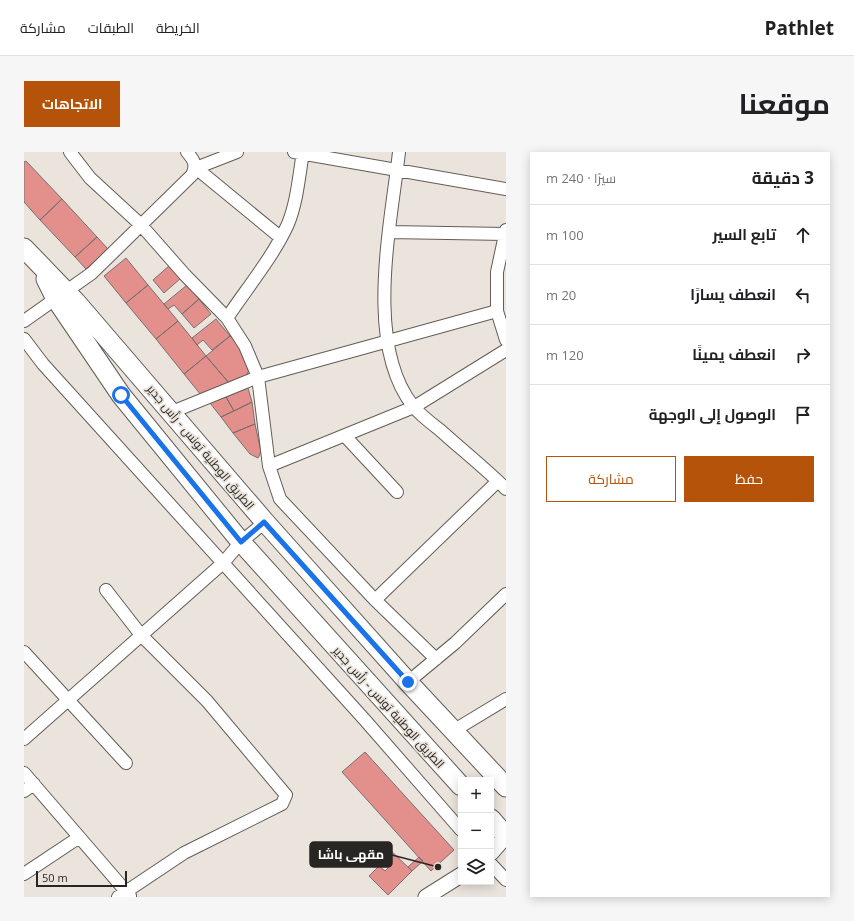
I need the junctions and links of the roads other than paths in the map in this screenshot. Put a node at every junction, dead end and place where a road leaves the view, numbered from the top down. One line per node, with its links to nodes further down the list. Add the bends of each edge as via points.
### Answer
1 (70, 152): 9 (street, via 90,178)
2 (187, 152): 6 (street, via 194,159)
3 (237, 152): 6 (street)
4 (300, 152): 7 (street); 12 (street, via 294,206)
5 (399, 152): 7 (street)
6 (196, 168): 9 (street); 12 (street)
7 (397, 169): 8 (street); 10 (street)
8 (506, 189)
9 (141, 225): 14 (street, via 92,273); 16 (street)
10 (390, 232): 11 (street); 20 (street, via 384,270)
11 (506, 232): 15 (street, via 497,272)
12 (280, 238): 16 (street)
13 (24, 248): 14 (main road, الطريق الوطنية تونس - رأس جدير)
14 (61, 295): 17 (street); 24 (main road, الطريق الوطنية تونس - رأس جدير); 30 (main road, الطريق الوطنية تونس - رأس جدير, via 121,395)
15 (497, 311): 19 (street); 20 (street)
16 (227, 318): 22 (street, via 245,346)
17 (24, 321)
18 (24, 339): 31 (street, via 43,364)
19 (506, 340)
20 (387, 342): 22 (street); 23 (street, via 401,388)
21 (506, 350): 23 (street)
22 (258, 377): 24 (street); 26 (street)
23 (414, 407): 25 (street); 27 (street)
24 (172, 412): 29 (main road, الطريق الوطنية تونس - رأس جدير)
25 (345, 436): 26 (street); 28 (street)
26 (269, 466): 34 (street, via 280,499)
27 (502, 485): 34 (street)
28 (397, 492)
29 (264, 522): 30 (street); 38 (main road, الطريق الوطنية تونس - رأس جدير)
30 (241, 542): 31 (street); 45 (main road, الطريق الوطنية تونس - رأس جدير)
31 (223, 563): 35 (street); 49 (street)
32 (106, 590): 35 (street)
33 (506, 594): 37 (street)
34 (375, 600): 37 (street)
35 (141, 634): 40 (street); 57 (street, via 207,701 286,795 282,804 184,853)
36 (24, 652): 40 (street)
37 (436, 659): 38 (street)
38 (408, 682): 41 (main road, الطريق الوطنية تونس - رأس جدير)
39 (506, 699): 41 (street)
40 (68, 701): 42 (street); 43 (street)
41 (453, 731): 47 (main road, الطريق الوطنية تونس - رأس جدير)
42 (24, 739)
43 (126, 762)
44 (24, 773): 46 (street)
45 (458, 783)
46 (29, 788): 51 (street)
47 (506, 788)
48 (494, 822): 50 (main road)
49 (458, 827)
50 (506, 836): 52 (street)
51 (78, 838): 54 (street); 57 (street)
52 (494, 850)
53 (494, 867): 56 (street)
54 (24, 874)
55 (458, 877): 58 (street)
56 (506, 880)
57 (125, 895)
58 (426, 897)

